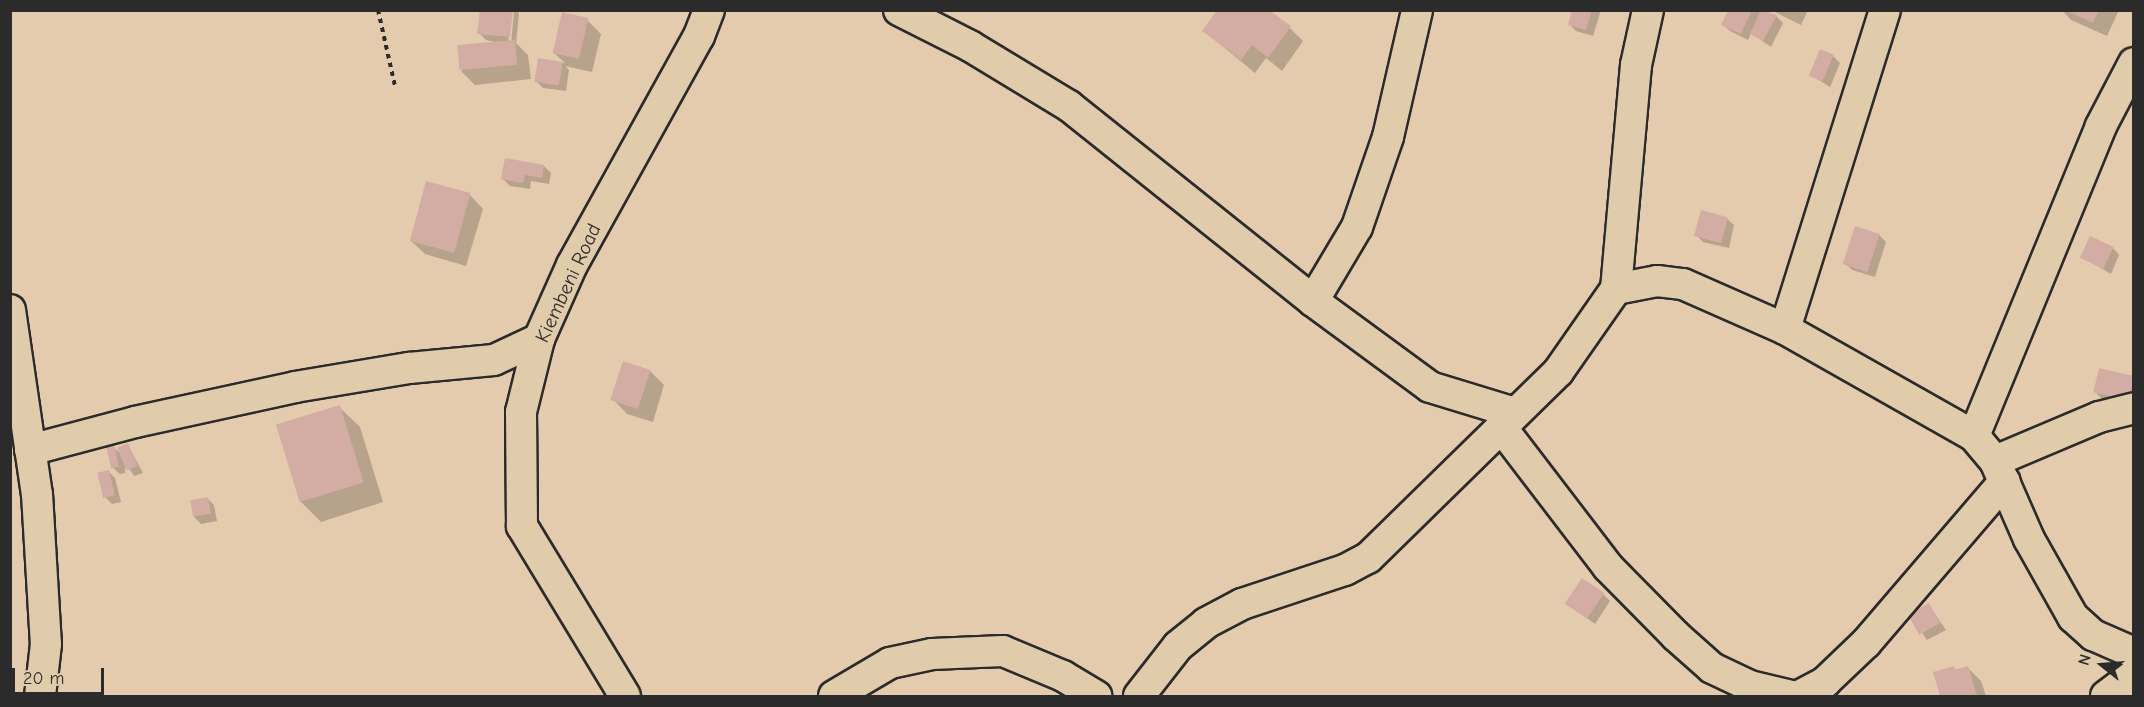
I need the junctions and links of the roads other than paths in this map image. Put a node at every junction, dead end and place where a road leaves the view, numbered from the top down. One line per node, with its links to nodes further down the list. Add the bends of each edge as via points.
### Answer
1 (709, 10): 11 (street, Kiembeni Road, via 699,36 572,265)
2 (899, 10): 8 (street, via 970,46 1069,106)
3 (1417, 10): 8 (street, via 1388,137 1364,208 1343,256)
4 (1648, 10): 7 (street, via 1636,65)
5 (1885, 10): 10 (street)
6 (2133, 63): 14 (street, via 2102,126)
7 (1616, 289): 10 (street, via 1657,280 1683,284); 13 (street, via 1558,372)
8 (1313, 301): 13 (street, via 1430,387)
9 (10, 310): 15 (street)
10 (1785, 329): 14 (street)
11 (539, 339): 15 (street, via 494,360 409,368 295,387); 20 (street, Kiembeni Road, via 520,412 522,526)
12 (2133, 408): 16 (street, via 2099,417)
13 (1508, 420): 23 (street, via 1368,558 1345,570 1242,604 1206,623 1178,646); 24 (street, via 1608,567 1676,636 1712,668 1750,686)
14 (1974, 436): 16 (street)
15 (30, 450): 19 (street, via 37,494 46,644)
16 (2000, 471): 17 (street, via 2029,539 2073,617 2093,635); 24 (street, via 1866,644 1825,682)
17 (2133, 653)
18 (2133, 675): 25 (street)
19 (40, 696)
20 (625, 696)
21 (834, 696): 22 (street, via 890,663 932,654 1003,651 1063,676)
22 (1096, 696)
23 (1139, 696)
24 (1799, 696)
25 (2106, 696)

